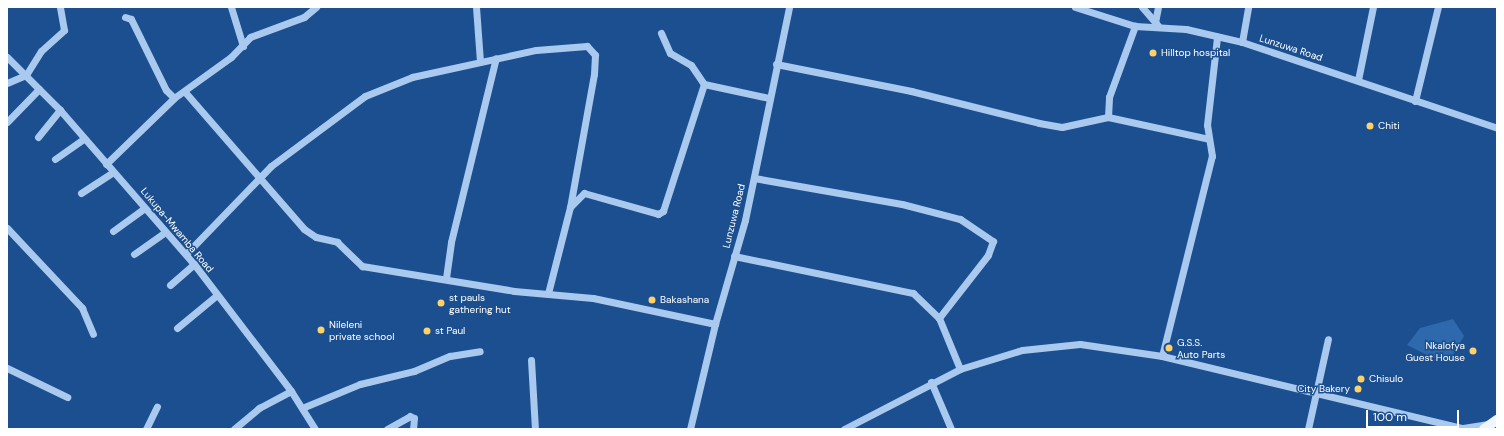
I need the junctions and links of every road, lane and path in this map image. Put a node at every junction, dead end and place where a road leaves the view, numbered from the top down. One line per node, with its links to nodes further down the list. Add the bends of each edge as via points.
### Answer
1 (60, 7): 23 (street, via 64,30 41,51)
2 (231, 7): 18 (street)
3 (316, 7): 18 (street, via 304,17 250,37)
4 (476, 7): 21 (street)
5 (789, 7): 22 (street, Lunzuwa Road)
6 (1075, 7): 14 (street, Lunzuwa Road)
7 (1142, 7): 13 (street)
8 (1158, 7): 13 (street)
9 (1248, 7): 17 (street)
10 (1373, 7): 24 (street)
11 (1438, 7): 31 (street)
12 (125, 17): 29 (street, via 131,19 166,90)
13 (1157, 25): 14 (street, Lunzuwa Road); 16 (street, Lunzuwa Road)
14 (1135, 26): 33 (street, via 1109,97)
15 (661, 33): 26 (street, via 670,53 691,65)
16 (1217, 37): 17 (street, Lunzuwa Road); 38 (street, via 1207,115)
17 (1242, 42): 24 (street, Lunzuwa Road)
18 (243, 46): 28 (street)
19 (7, 57): 23 (street, Lukupa-Mwamba Road)
20 (496, 58): 21 (street); 45 (street, via 576,44 586,46 595,55); 54 (street, via 451,242)
21 (480, 62): 43 (street, via 397,81 365,96 297,143)
22 (776, 64): 30 (street, Lunzuwa Road); 33 (street, via 1062,127)
23 (26, 75): 25 (street); 27 (street, Lukupa-Mwamba Road)
24 (1358, 80): 31 (street, Lunzuwa Road)
25 (7, 83)
26 (704, 84): 30 (street); 45 (street, via 663,211 658,214 584,193)
27 (39, 89): 32 (street, Lukupa-Mwamba Road); 34 (street)
28 (185, 92): 29 (street); 43 (street)
29 (174, 98): 40 (street)
30 (769, 98): 42 (street, Lunzuwa Road)
31 (1414, 101): 35 (street, Lunzuwa Road)
32 (60, 110): 36 (street); 37 (street, Lukupa-Mwamba Road)
33 (1108, 117): 38 (street)
34 (7, 122)
35 (1497, 128)
36 (38, 137)
37 (84, 138): 39 (street); 40 (street, Lukupa-Mwamba Road)
38 (1209, 139): 64 (street, via 1211,163)
39 (55, 159)
40 (106, 164): 41 (street, Lukupa-Mwamba Road)
41 (113, 172): 44 (street); 46 (street, Lukupa-Mwamba Road)
42 (754, 178): 52 (street, Lunzuwa Road); 58 (street, via 902,204 960,219 993,241 988,255)
43 (260, 180): 51 (street); 54 (street, via 309,233 337,242 362,266)
44 (81, 193)
45 (570, 207): 56 (street)
46 (145, 208): 48 (street); 49 (street, Lukupa-Mwamba Road)
47 (8, 231): 61 (street, via 82,308)
48 (113, 231)
49 (165, 232): 50 (street); 51 (street, Lukupa-Mwamba Road)
50 (134, 254)
51 (186, 254): 53 (street, Lukupa-Mwamba Road)
52 (734, 256): 58 (street, via 902,289 921,299); 59 (street, Lunzuwa Road)
53 (194, 264): 55 (street); 57 (street, Lukupa-Mwamba Road)
54 (446, 278): 56 (street)
55 (170, 285)
56 (548, 293): 59 (street, via 593,298)
57 (217, 295): 60 (street); 69 (street, Lukupa-Mwamba Road)
58 (938, 318): 67 (street)
59 (715, 324): 83 (street, Lunzuwa Road)
60 (177, 328)
61 (93, 334)
62 (1328, 339): 70 (street, via 1318,374)
63 (480, 351): 73 (street, via 450,356 414,371 360,384)
64 (1162, 356): 67 (street, via 1113,347 1047,345); 70 (street)
65 (531, 360): 82 (street)
66 (7, 368): 71 (street)
67 (960, 369): 68 (street)
68 (931, 382): 75 (street); 84 (street)
69 (291, 391): 73 (street, Lukupa-Mwamba Road); 78 (street, via 259,408)
70 (1318, 393): 76 (street); 85 (street)
71 (68, 397)
72 (157, 406): 77 (street)
73 (302, 408): 79 (street, Lukupa-Mwamba Road)
74 (1492, 422): 76 (street)
75 (846, 428)
76 (1464, 428)
77 (146, 429)
78 (234, 429)
79 (315, 429)
80 (386, 429): 81 (street, via 411,416 414,418)
81 (413, 429)
82 (535, 429)
83 (690, 429)
84 (951, 429)
85 (1308, 429)

